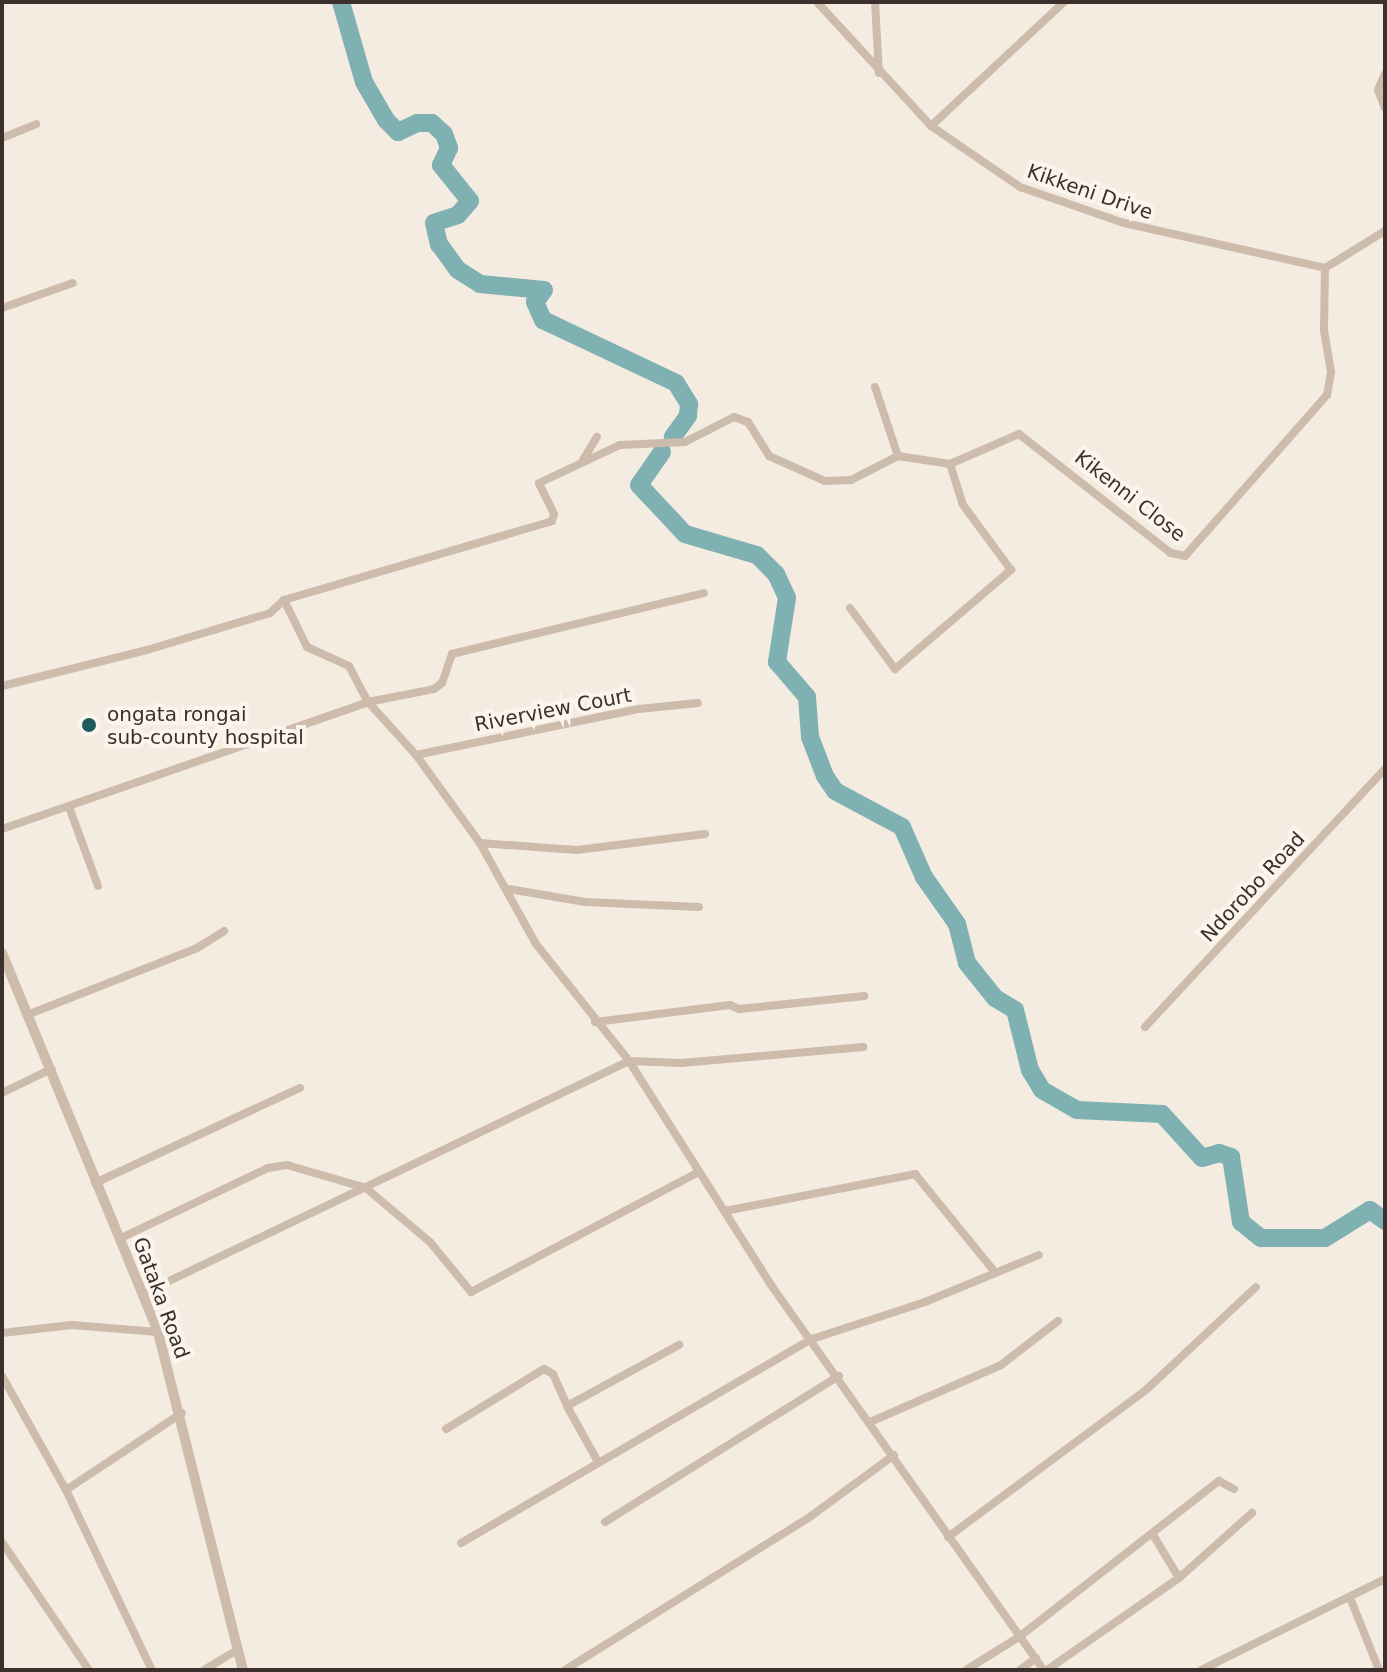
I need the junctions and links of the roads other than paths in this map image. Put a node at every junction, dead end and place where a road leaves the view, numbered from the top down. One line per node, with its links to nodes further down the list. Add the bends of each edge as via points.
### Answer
1 (817, 2): 4 (street, Kikkeni Drive)
2 (875, 2): 4 (street)
3 (1064, 2): 8 (street)
4 (879, 73): 8 (street, Kikkeni Drive)
5 (1385, 74): 6 (street, via 1378,90)
6 (1385, 108)
7 (36, 124): 9 (street)
8 (931, 126): 11 (street, Kikkeni Drive, via 1020,187 1124,223)
9 (2, 138)
10 (1385, 231): 11 (street)
11 (1325, 268): 18 (street, Kikenni Close, via 1324,330 1331,372 1327,395 1185,556 1171,553 1019,434)
12 (73, 283): 13 (street)
13 (2, 308)
14 (875, 387): 16 (street)
15 (597, 437): 17 (street)
16 (898, 456): 17 (street, via 851,480 825,481 769,456 748,422 734,417 685,442 620,445); 18 (street)
17 (583, 460): 20 (street, via 537,486 554,514 552,521)
18 (950, 464): 21 (street, via 963,505 1011,570 895,669)
19 (704, 593): 23 (street, via 452,654 442,683 434,689)
20 (284, 600): 22 (street, via 270,613); 23 (street, via 307,647 349,666)
21 (850, 608)
22 (2, 686)
23 (368, 702): 25 (street); 27 (street)
24 (698, 703): 25 (street, Riverview Court, via 623,712)
25 (416, 755): 30 (street)
26 (1385, 769): 39 (street, Ndorobo Road)
27 (69, 807): 28 (street); 31 (street)
28 (2, 829)
29 (705, 834): 30 (street, via 577,850)
30 (480, 843): 32 (street)
31 (98, 886)
32 (509, 889): 33 (street, via 585,902); 38 (street, via 536,944)
33 (699, 907)
34 (224, 931): 37 (street, via 197,948)
35 (3, 956): 37 (street, Gataka Road)
36 (864, 996): 38 (street)
37 (27, 1015): 42 (street, Gataka Road)
38 (595, 1022): 41 (street)
39 (1145, 1027)
40 (863, 1047): 41 (street, via 681,1063)
41 (629, 1061): 45 (street); 47 (street)
42 (51, 1069): 44 (street); 46 (street, Gataka Road)
43 (300, 1088): 46 (street)
44 (2, 1093)
45 (699, 1172): 47 (street, via 471,1292 417,1229); 48 (street)
46 (95, 1183): 49 (street, Gataka Road)
47 (366, 1188): 49 (street, via 315,1171 268,1168); 53 (street)
48 (725, 1211): 51 (street, via 915,1174); 57 (street)
49 (121, 1238): 53 (street, Gataka Road)
50 (1039, 1255): 51 (street)
51 (995, 1272): 57 (street)
52 (1256, 1287): 72 (street, via 1147,1389)
53 (144, 1293): 55 (street, Gataka Road)
54 (1058, 1321): 63 (street, via 1001,1365)
55 (158, 1332): 56 (street, via 72,1325); 62 (street, Gataka Road)
56 (2, 1333)
57 (812, 1339): 60 (street); 66 (street)
58 (679, 1345): 61 (street)
59 (2, 1376): 68 (street)
60 (839, 1376): 63 (street); 70 (street)
61 (567, 1406): 64 (street, via 553,1374 544,1369); 66 (street)
62 (182, 1413): 68 (street); 79 (street, Gataka Road)
63 (870, 1422): 65 (street)
64 (446, 1429)
65 (894, 1455): 72 (street); 85 (street, via 794,1528)
66 (597, 1460): 74 (street)
67 (1234, 1489): 71 (street, via 1219,1481)
68 (66, 1490): 82 (street)
69 (1252, 1513): 75 (street)
70 (605, 1522)
71 (1152, 1533): 75 (street); 78 (street)
72 (948, 1537): 78 (street)
73 (2, 1542): 81 (street)
74 (461, 1543)
75 (1179, 1578): 88 (street)
76 (1385, 1579): 77 (street)
77 (1351, 1600): 89 (street); 90 (street)
78 (1019, 1637): 80 (street); 86 (street)
79 (237, 1650): 83 (street); 84 (street, Gataka Road)
80 (1036, 1658): 87 (street); 88 (street)
81 (89, 1670)
82 (152, 1670)
83 (204, 1670)
84 (243, 1670)
85 (565, 1670)
86 (966, 1670)
87 (1020, 1670)
88 (1046, 1670)
89 (1201, 1670)
90 (1379, 1670)

